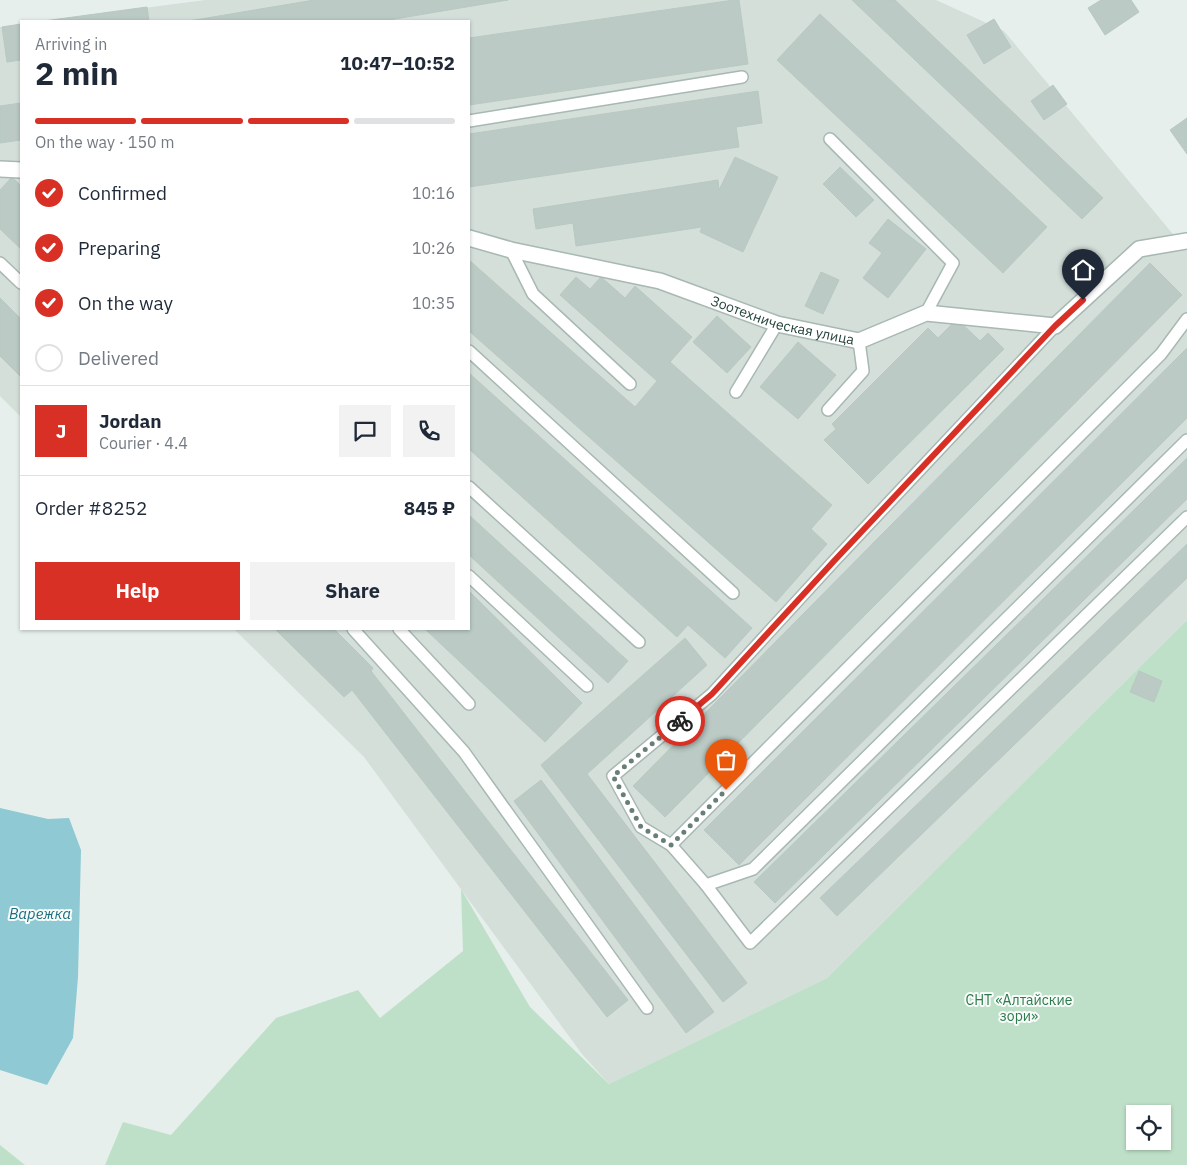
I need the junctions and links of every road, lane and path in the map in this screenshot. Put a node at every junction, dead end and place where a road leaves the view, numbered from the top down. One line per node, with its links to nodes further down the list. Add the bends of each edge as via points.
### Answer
1 (742, 77): 2 (lane)
2 (470, 121)
3 (830, 139): 11 (lane, via 953,264)
4 (0, 169): 5 (street)
5 (20, 170)
6 (470, 238): 8 (street, Зоотехническая улица)
7 (1187, 241): 14 (street, via 1139,249)
8 (512, 250): 13 (street, Зоотехническая улица, via 660,281); 17 (lane, via 533,294)
9 (0, 263): 10 (lane)
10 (20, 283)
11 (926, 313): 14 (street, Зоотехническая улица); 15 (street, Зоотехническая улица)
12 (1187, 319): 30 (lane, via 1161,354)
13 (777, 324): 15 (street, Зоотехническая улица); 18 (lane)
14 (1055, 326): 30 (lane, via 712,694 613,776 641,827)
15 (858, 341): 19 (lane, via 862,371)
16 (470, 353): 24 (lane)
17 (630, 384)
18 (736, 392)
19 (828, 410)
20 (1187, 440): 31 (lane, via 753,869)
21 (470, 488): 27 (lane)
22 (1187, 518): 31 (lane, via 750,943)
23 (470, 577): 28 (lane)
24 (733, 593)
25 (354, 630): 32 (lane, via 464,752)
26 (400, 630): 29 (lane)
27 (639, 642)
28 (586, 686)
29 (469, 704)
30 (671, 845): 31 (lane)
31 (706, 885)
32 (647, 1008)

